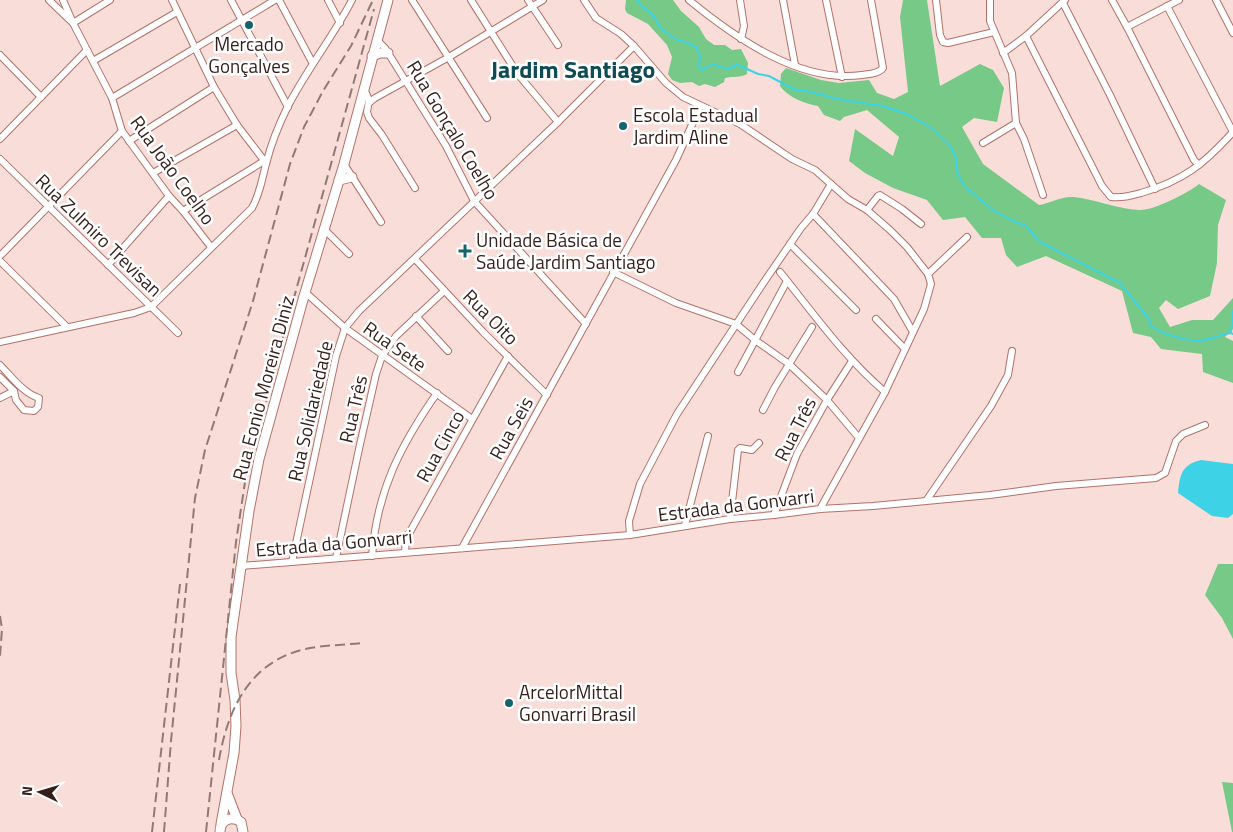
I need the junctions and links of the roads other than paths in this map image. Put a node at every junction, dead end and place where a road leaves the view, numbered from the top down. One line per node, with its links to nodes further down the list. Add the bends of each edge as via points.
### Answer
1 (49, 0): 31 (street)
2 (63, 0): 31 (street, Rua João Coelho)
3 (110, 0): 31 (street)
4 (172, 0): 29 (street)
5 (231, 0): 30 (street)
6 (275, 0): 30 (street)
7 (279, 0): 50 (street)
8 (328, 0): 32 (street)
9 (352, 0): 32 (street)
10 (388, 0): 39 (main road, Rua Eonio Moreira Diniz)
11 (412, 0): 48 (street)
12 (470, 0): 34 (street)
13 (528, 0): 28 (street)
14 (543, 0): 28 (street)
15 (584, 0): 41 (street, via 596,18)
16 (740, 0): 38 (street, via 744,26)
17 (783, 0): 51 (street)
18 (826, 0): 52 (street)
19 (871, 0): 52 (street, via 884,66 875,73)
20 (936, 0): 35 (street, via 943,42)
21 (990, 0): 35 (street, via 990,21)
22 (1112, 0): 33 (street)
23 (1179, 0): 27 (street)
24 (1216, 0): 36 (street)
25 (693, 1): 38 (street)
26 (1064, 1): 37 (street); 80 (street)
27 (1168, 6): 33 (street); 67 (street)
28 (532, 7): 34 (street); 40 (street)
29 (177, 12): 42 (street); 49 (street)
30 (241, 20): 42 (street); 59 (street)
31 (73, 23): 43 (street, Rua João Coelho)
32 (340, 23): 50 (street)
33 (1127, 27): 74 (street)
34 (490, 31): 48 (street); 63 (street, via 517,73)
35 (994, 32): 45 (street)
36 (1233, 33)
37 (1026, 36): 45 (street); 80 (street, via 1106,192 1126,198)
38 (741, 39): 51 (street)
39 (376, 40): 44 (street, Rua Gonçalo Coelho); 47 (main road, Rua Eonio Moreira Diniz)
40 (558, 45)
41 (634, 46): 60 (street, via 666,83); 63 (street, Rua Solidariedade)
42 (195, 49): 54 (street); 57 (street)
43 (87, 50): 49 (street, Rua João Coelho); 56 (street)
44 (388, 52): 47 (main road); 53 (street, Rua Gonçalo Coelho)
45 (1003, 53): 64 (street, via 1012,73)
46 (0, 55): 56 (street)
47 (372, 56): 55 (main road, Rua Eonio Moreira Diniz)
48 (449, 57): 53 (street); 62 (street)
49 (93, 61): 57 (street, Rua João Coelho)
50 (312, 62): 59 (street)
51 (796, 65): 52 (street)
52 (842, 76)
53 (407, 81): 58 (street); 83 (street, Rua Gonçalo Coelho, via 453,158)
54 (214, 87): 65 (street); 69 (street)
55 (364, 89): 58 (street); 61 (main road, Rua Eonio Moreira Diniz)
56 (42, 97): 68 (street)
57 (112, 98): 66 (street, Rua João Coelho)
58 (371, 100): 61 (street)
59 (288, 107): 72 (street)
60 (700, 107): 78 (street, via 740,124 792,159 816,170); 99 (street, Rua Seis, via 676,160)
61 (364, 116): 73 (main road, Rua Eonio Moreira Diniz); 79 (street, via 382,136)
62 (487, 118)
63 (558, 122): 83 (street, Rua Solidariedade)
64 (1016, 123): 70 (street); 81 (street)
65 (236, 125): 72 (street); 75 (street)
66 (122, 131): 69 (street, Rua João Coelho); 84 (street)
67 (1233, 132): 74 (street)
68 (0, 139)
69 (129, 141): 75 (street, Rua João Coelho)
70 (983, 143)
71 (0, 159): 84 (street, Rua Zulmiro Trevisan)
72 (265, 162): 86 (street); 93 (street, via 252,208)
73 (344, 164): 76 (street); 77 (main road, Rua Eonio Moreira Diniz)
74 (1199, 165): 80 (street)
75 (153, 174): 82 (street, Rua João Coelho)
76 (352, 177): 77 (main road); 88 (street)
77 (339, 180): 90 (main road, Rua Eonio Moreira Diniz)
78 (831, 184): 85 (street); 87 (street)
79 (416, 188)
80 (1155, 189)
81 (1043, 195)
82 (169, 196): 86 (street, Rua João Coelho); 98 (street)
83 (474, 201): 96 (street, Rua Solidariedade); 109 (street, Rua Gonçalo Coelho)
84 (48, 206): 95 (street); 98 (street, Rua Zulmiro Trevisan)
85 (867, 210): 89 (street, via 880,195); 101 (street, via 906,247)
86 (183, 211): 93 (street, Rua João Coelho)
87 (813, 214): 92 (street); 114 (street, via 894,298)
88 (381, 222)
89 (921, 224)
90 (324, 229): 94 (street); 104 (main road, Rua Eonio Moreira Diniz)
91 (967, 237): 101 (street)
92 (790, 244): 106 (street); 110 (street)
93 (211, 247): 105 (street)
94 (349, 254)
95 (0, 256)
96 (415, 259): 103 (street, Rua Oito); 113 (street, Rua Solidariedade)
97 (0, 261): 111 (street)
98 (108, 265): 105 (street, Rua Zulmiro Trevisan)
99 (613, 272): 109 (street, Rua Seis); 110 (street, via 676,303)
100 (780, 272): 102 (street)
101 (928, 274): 114 (street, via 930,290)
102 (787, 281): 116 (street); 123 (street)
103 (444, 291): 107 (street, Rua Três); 122 (street, Rua Oito)
104 (305, 292): 113 (street, Rua Sete); 151 (main road, Rua Eonio Moreira Diniz, via 259,459)
105 (151, 306): 111 (street, via 134,313); 115 (street, Rua Zulmiro Trevisan)
106 (856, 310)
107 (416, 316): 119 (street); 121 (street, Rua Três)
108 (876, 319): 118 (street)
109 (586, 324): 131 (street, Rua Seis)
110 (736, 324): 116 (street); 145 (street, via 677,414 644,476 629,521)
111 (68, 327): 117 (street)
112 (812, 327): 124 (street)
113 (345, 328): 121 (street, Rua Sete); 150 (street, Rua Solidariedade, via 336,356)
114 (913, 332): 118 (street)
115 (178, 333)
116 (755, 340): 124 (street); 126 (street)
117 (0, 342)
118 (905, 349): 129 (street)
119 (448, 351)
120 (1012, 351): 140 (street, via 1008,375 991,406)
121 (382, 356): 130 (street, Rua Sete); 149 (street, Rua Três)
122 (508, 356): 131 (street, Rua Oito); 135 (street, Rua Cinco)
123 (852, 361): 129 (street); 133 (street, Rua Três)
124 (789, 364): 133 (street); 134 (street)
125 (0, 365): 128 (street, via 27,392 39,398 38,407 34,411 24,410)
126 (738, 372)
127 (0, 377): 128 (street)
128 (14, 391): 132 (street)
129 (886, 392): 138 (street)
130 (437, 393): 135 (street, Rua Sete); 148 (street, via 397,458 384,490 374,527)
131 (547, 394): 146 (street, Rua Seis)
132 (0, 398)
133 (827, 400): 138 (street); 142 (street, Rua Três, via 797,454)
134 (763, 410)
135 (472, 419): 147 (street, Rua Cinco, via 406,539)
136 (1206, 425): 140 (street, Estrada da Gonvarri, via 1183,434 1176,441 1165,473 1156,478)
137 (708, 436): 144 (street)
138 (859, 438): 141 (street)
139 (759, 443): 143 (street, via 752,450 738,450)
140 (926, 501): 141 (street, Estrada da Gonvarri)
141 (820, 509): 142 (street, Estrada da Gonvarri)
142 (774, 516): 143 (street, Estrada da Gonvarri)
143 (730, 519): 144 (street, Estrada da Gonvarri)
144 (685, 525): 145 (street, Estrada da Gonvarri)
145 (630, 535): 146 (street, Estrada da Gonvarri)
146 (462, 548): 147 (street, Estrada da Gonvarri)
147 (405, 552): 148 (street, Estrada da Gonvarri)
148 (372, 556): 149 (street, Estrada da Gonvarri)
149 (336, 558): 150 (street, Estrada da Gonvarri)
150 (292, 562): 151 (street, Estrada da Gonvarri)
151 (242, 566): 152 (main road, Rua Eonio Moreira Diniz, via 230,657 236,726)
152 (227, 792): 153 (main road, Rua Eonio Moreira Diniz); 154 (main road, Rua Eonio Moreira Diniz)
153 (237, 820): 154 (main road, via 226,820); 155 (main road, Rua Eonio Moreira Diniz)
154 (220, 828)
155 (243, 832)

